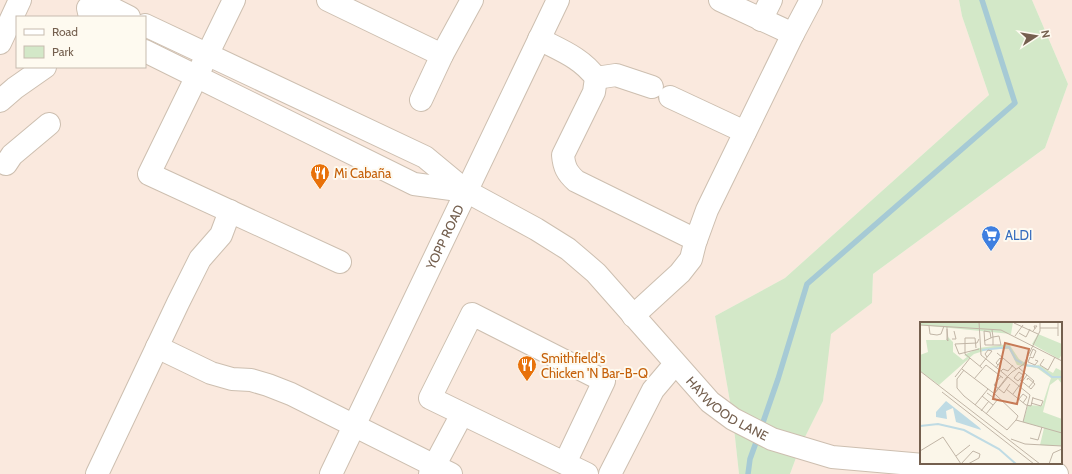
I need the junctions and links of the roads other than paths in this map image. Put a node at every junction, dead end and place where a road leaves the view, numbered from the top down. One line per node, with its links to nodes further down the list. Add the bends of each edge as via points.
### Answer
1 (20, 0): 15 (street)
2 (234, 0): 17 (street)
3 (328, 0): 18 (street)
4 (472, 0): 18 (street)
5 (558, 0): 14 (street, YOPP ROAD)
6 (720, 0): 11 (street)
7 (771, 0): 11 (street)
8 (811, 0): 13 (street)
9 (89, 10): 10 (street, via 107,6)
10 (127, 16)
11 (761, 20): 13 (street)
12 (146, 25): 17 (street)
13 (793, 34): 25 (street)
14 (539, 40): 21 (street, via 582,61); 27 (street, YOPP ROAD)
15 (0, 43)
16 (146, 51): 20 (street)
17 (208, 55): 20 (street); 27 (street, via 425,157)
18 (442, 55): 23 (street)
19 (43, 68): 22 (street)
20 (197, 76): 27 (street, via 414,184); 28 (street, via 149,174)
21 (596, 78): 25 (street, via 616,75 661,92); 29 (street, via 594,92 563,155 567,173 576,181)
22 (3, 93)
23 (421, 100)
24 (49, 124): 26 (street, via 12,155)
25 (745, 132): 29 (street, via 707,210)
26 (6, 164)
27 (466, 191): 31 (street, HAYWOOD LANE, via 568,249 596,274); 35 (street, YOPP ROAD)
28 (230, 211): 30 (street); 32 (street, via 221,235 200,259)
29 (696, 240): 31 (street, via 691,259 680,274)
30 (340, 262)
31 (633, 316): 33 (street, HAYWOOD LANE)
32 (157, 347): 35 (street, via 211,373 232,379 251,380 291,394); 39 (street)
33 (675, 364): 37 (street, HAYWOOD LANE, via 710,402 733,419 772,439 832,457); 42 (street, via 653,390)
34 (462, 414): 36 (street); 36 (street, via 430,398 472,314 604,381); 38 (street)
35 (354, 426): 38 (street); 40 (street, YOPP ROAD)
36 (565, 463): 41 (street)
37 (935, 470): 43 (street, HAYWOOD LANE, via 1044,471)
38 (438, 471)
39 (97, 474)
40 (331, 474)
41 (587, 474)
42 (610, 474)
43 (1057, 474)

